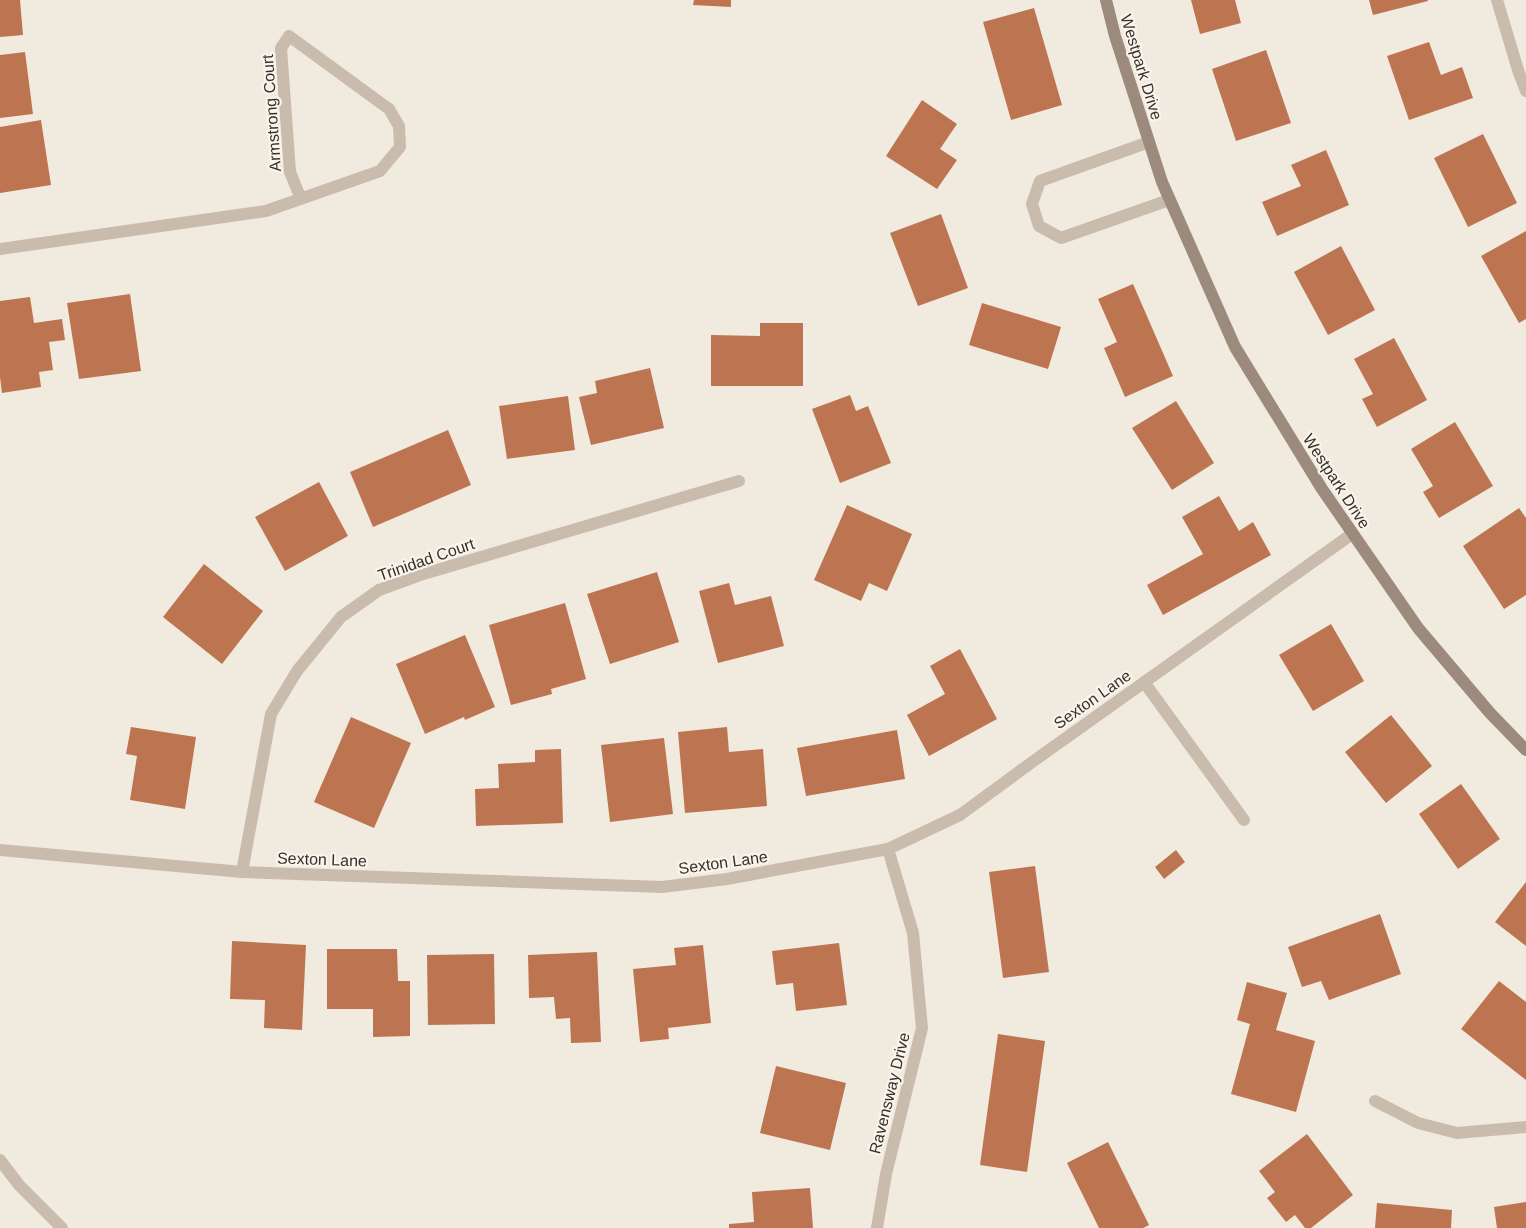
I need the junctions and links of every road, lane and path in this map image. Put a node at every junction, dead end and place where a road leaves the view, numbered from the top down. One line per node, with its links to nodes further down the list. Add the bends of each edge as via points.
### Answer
1 (1106, 0): 4 (street, Westpark Drive)
2 (1497, 0): 3 (street)
3 (1526, 91)
4 (1149, 142): 6 (street, Westpark Drive); 6 (street, Westpark Drive, via 1040,181 1032,204 1039,226 1061,238)
5 (301, 199): 5 (street, Armstrong Court, via 290,172 281,48 289,36 388,110 400,133 400,147 380,171); 7 (street, Armstrong Court, via 266,211)
6 (1169, 200): 9 (street, Westpark Drive, via 1235,348)
7 (0, 249)
8 (739, 481): 15 (street, Trinidad Court, via 420,575 379,590 341,617 297,671 271,714)
9 (1352, 534): 10 (street, Sexton Lane); 11 (street, Westpark Drive, via 1418,628)
10 (1144, 682): 12 (street); 13 (street, Sexton Lane, via 960,814)
11 (1526, 750)
12 (1244, 820)
13 (888, 849): 15 (street, Sexton Lane, via 727,879 662,887); 20 (street, Ravensway Drive, via 913,933 922,1028 886,1174)
14 (0, 850): 15 (street, Sexton Lane)
15 (242, 872)
16 (1375, 1101): 17 (street, via 1418,1123 1456,1133)
17 (1526, 1127)
18 (0, 1160): 19 (street)
19 (62, 1228)
20 (877, 1228)

